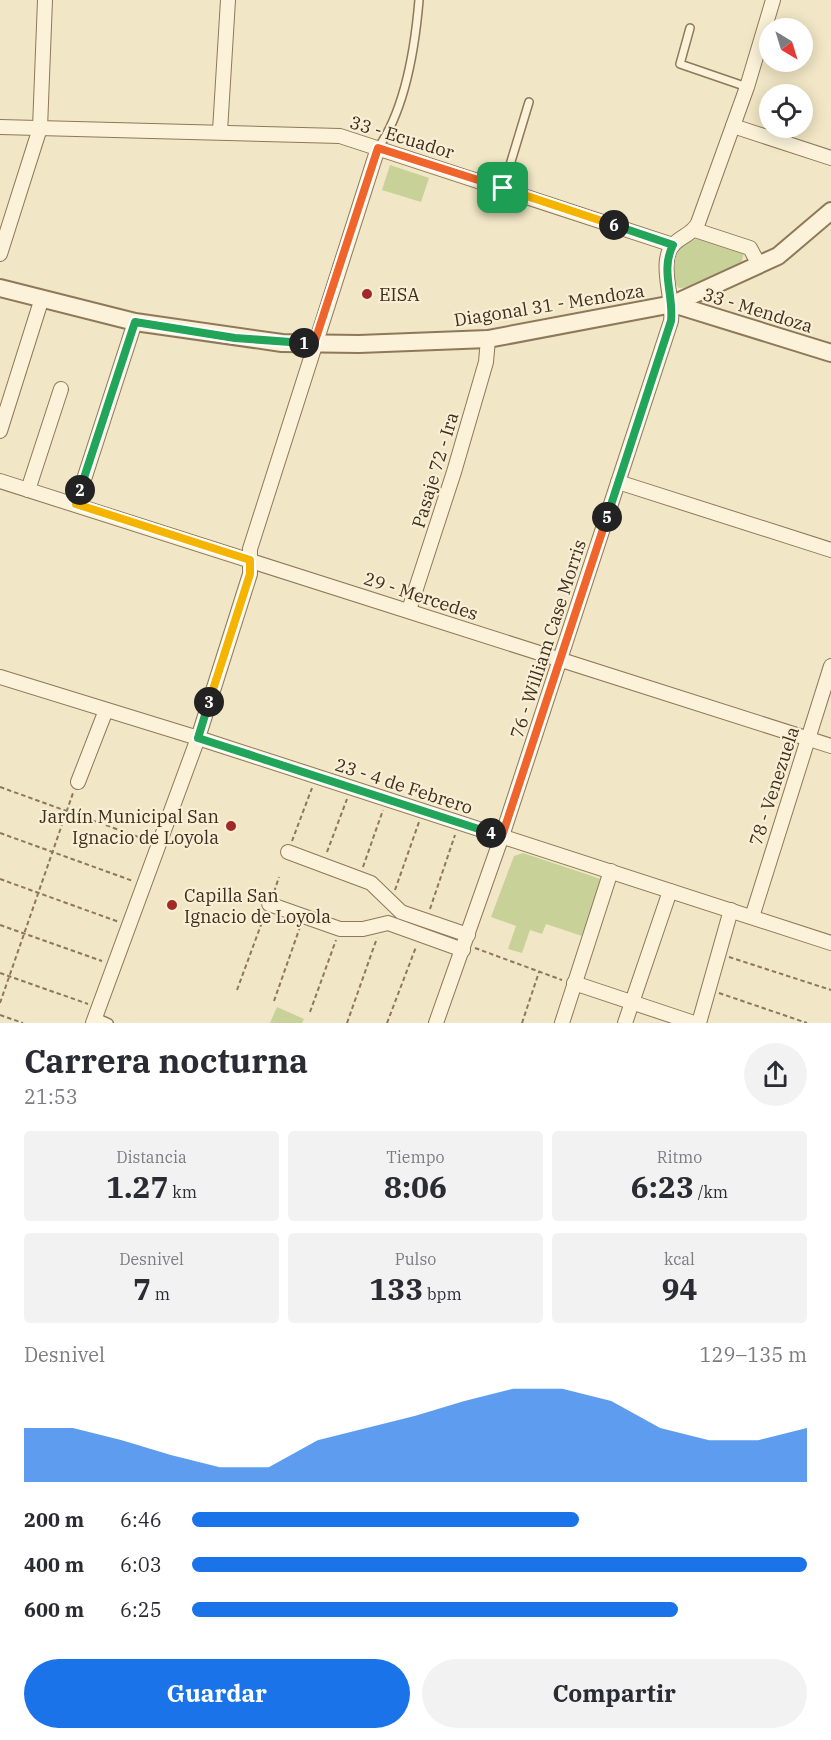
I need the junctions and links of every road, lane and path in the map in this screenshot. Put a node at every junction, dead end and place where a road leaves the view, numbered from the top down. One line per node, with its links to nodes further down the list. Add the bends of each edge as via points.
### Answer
1 (45, 0): 10 (street)
2 (228, 0): 11 (street)
3 (419, 0): 12 (lane, via 412,63 387,136)
4 (773, 0): 6 (street)
5 (690, 28): 6 (lane, via 680,64)
6 (747, 87): 8 (street)
7 (529, 102): 14 (lane)
8 (733, 126): 13 (street); 16 (street)
9 (0, 127): 10 (street, 33 - Ecuador)
10 (40, 128): 11 (street, 33 - Ecuador); 18 (street)
11 (220, 131): 12 (street, 33 - Ecuador, via 329,134)
12 (378, 148): 14 (street, 33 - Ecuador); 25 (street)
13 (831, 158)
14 (503, 188): 17 (street, 33 - Ecuador)
15 (831, 211): 19 (street, Diagonal 31 - Mendoza, via 788,250)
16 (694, 230): 17 (street); 19 (street, via 750,248)
17 (673, 245): 22 (street, 76 - William Case Morris, via 666,267)
18 (0, 254)
19 (759, 265): 22 (street, Diagonal 31 - Mendoza)
20 (0, 288): 21 (street, Diagonal 31 - Mendoza)
21 (42, 298): 23 (street, Diagonal 31 - Mendoza); 28 (street)
22 (673, 304): 24 (street, Diagonal 31 - Mendoza); 26 (street, 33 - Mendoza); 30 (street, 76 - William Case Morris, via 671,321)
23 (135, 322): 25 (street, Diagonal 31 - Mendoza, via 235,338); 32 (street)
24 (488, 339): 25 (street, Diagonal 31 - Mendoza); 35 (street, Pasaje 72 - Ira, via 486,362 458,461)
25 (314, 344): 34 (street, via 250,549)
26 (831, 353)
27 (61, 389): 31 (street)
28 (0, 431)
29 (0, 481): 31 (street, 29 - Mercedes)
30 (618, 482): 33 (street); 36 (street, 76 - William Case Morris)
31 (28, 490): 32 (street, 29 - Mercedes)
32 (76, 504): 34 (street, 29 - Mercedes)
33 (831, 550)
34 (250, 560): 35 (street, 29 - Mercedes); 40 (street, via 250,574)
35 (409, 610): 36 (street, 29 - Mercedes)
36 (561, 660): 41 (street, 29 - Mercedes); 52 (street, 76 - William Case Morris)
37 (831, 666): 41 (street, 78 - Venezuela)
38 (0, 677): 39 (street, 23 - 4 de Febrero)
39 (106, 710): 40 (street, 23 - 4 de Febrero); 43 (street)
40 (198, 738): 52 (street, 23 - 4 de Febrero); 53 (street)
41 (808, 738): 42 (street, 29 - Mercedes); 68 (street, 78 - Venezuela)
42 (831, 746)
43 (78, 782): 47 (path)
44 (0, 787): 47 (path)
45 (312, 788): 55 (path)
46 (347, 799): 56 (path)
47 (65, 810): 53 (path); 54 (path)
48 (383, 810): 59 (path)
49 (419, 822): 64 (path)
50 (0, 833): 54 (path)
51 (455, 834): 69 (path)
52 (502, 836): 57 (street, 23 - 4 de Febrero); 76 (street, 76 - William Case Morris)
53 (159, 844): 61 (street)
54 (51, 851): 61 (path); 63 (path)
55 (288, 852): 56 (street)
56 (323, 865): 59 (street)
57 (611, 871): 62 (street, 23 - 4 de Febrero); 83 (street)
58 (279, 877): 65 (path)
59 (359, 878): 64 (street, via 371,883)
60 (0, 879): 63 (path)
61 (145, 885): 72 (street)
62 (670, 891): 66 (street, 23 - 4 de Febrero); 89 (street)
63 (37, 893): 72 (path); 74 (path)
64 (390, 903): 69 (street, via 401,912)
65 (269, 904): 67 (street); 84 (path)
66 (731, 910): 68 (street, 23 - 4 de Febrero); 78 (street)
67 (304, 916): 73 (street); 87 (path)
68 (752, 917): 77 (street, 23 - 4 de Febrero)
69 (426, 920): 76 (street)
70 (383, 923): 73 (street, via 363,929); 75 (street); 95 (path)
71 (0, 925): 74 (path)
72 (130, 926): 79 (street)
73 (340, 929): 90 (path)
74 (24, 933): 79 (path); 82 (path)
75 (420, 935): 76 (street); 96 (path)
76 (465, 943): 80 (path); 97 (street, 76 - William Case Morris)
77 (831, 943)
78 (717, 954): 85 (street); 86 (path)
79 (115, 966): 92 (street)
80 (539, 972): 83 (path); 98 (path)
81 (0, 973): 82 (path)
82 (9, 976): 88 (path); 92 (path)
83 (574, 983): 89 (street); 99 (street)
84 (237, 990)
85 (707, 990): 102 (street); 103 (path)
86 (831, 990)
87 (274, 1001)
88 (0, 1003)
89 (632, 1003): 100 (street); 101 (street)
90 (310, 1012)
91 (0, 1015): 93 (path)
92 (96, 1016): 94 (lane)
93 (23, 1023)
94 (109, 1023)
95 (347, 1023)
96 (387, 1023)
97 (436, 1023)
98 (522, 1023)
99 (562, 1023)
100 (625, 1023)
101 (694, 1023)
102 (699, 1023)
103 (807, 1023)

